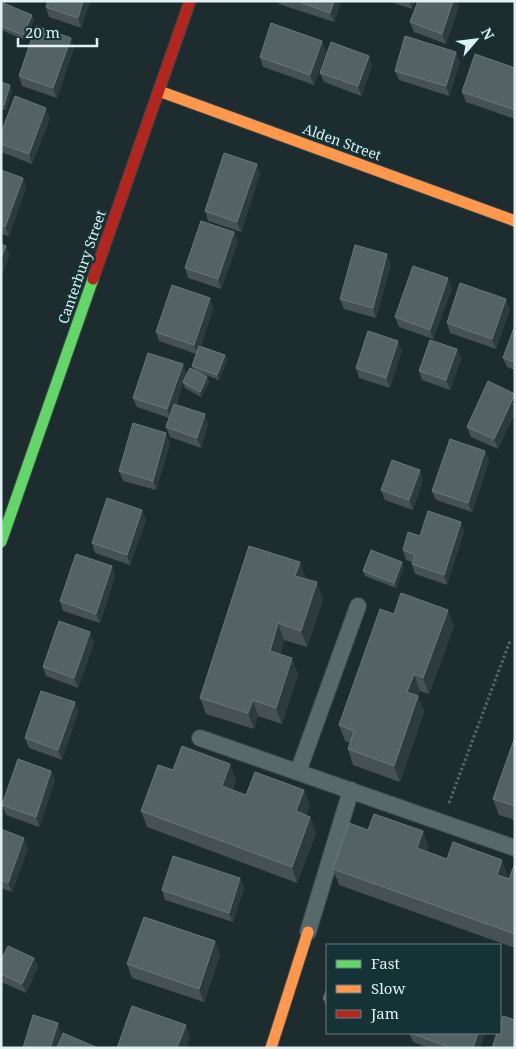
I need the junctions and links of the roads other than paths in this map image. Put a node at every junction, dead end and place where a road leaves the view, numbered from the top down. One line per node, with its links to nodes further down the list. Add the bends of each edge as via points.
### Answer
1 (190, 1): 2 (street, Canterbury Street)
2 (159, 91): 3 (street, Alden Street); 4 (street, Canterbury Street)
3 (515, 221)
4 (1, 542)
5 (358, 606): 7 (lane)
6 (200, 738): 7 (lane)
7 (298, 772): 8 (lane)
8 (351, 790): 9 (lane); 10 (lane)
9 (515, 848)
10 (308, 932): 11 (street)
11 (271, 1048)

